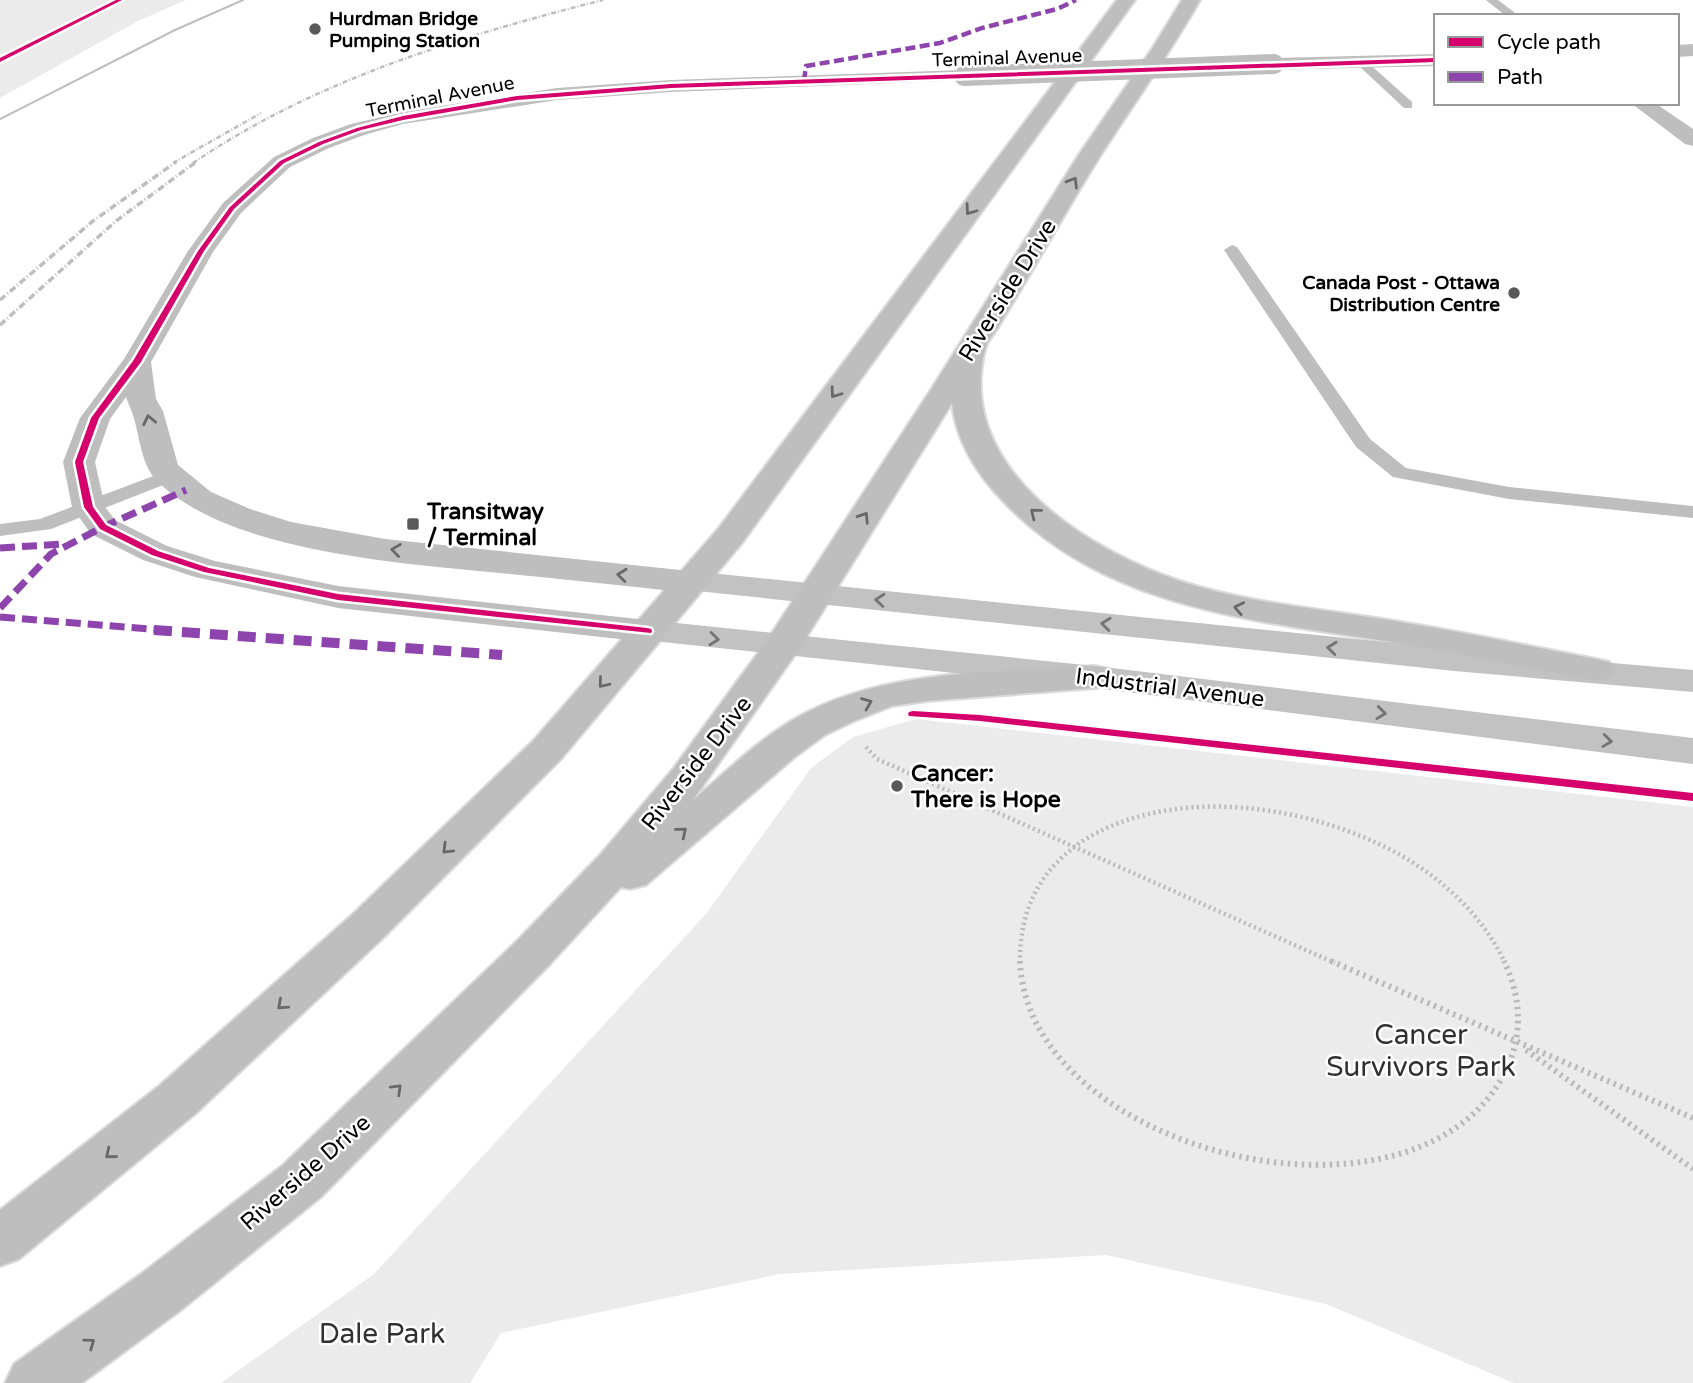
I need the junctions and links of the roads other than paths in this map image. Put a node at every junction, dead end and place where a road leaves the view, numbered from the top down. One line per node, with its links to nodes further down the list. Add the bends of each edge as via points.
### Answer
1 (1126, 0): 17 (main road, one-way to 17, via 730,536)
2 (1191, 0): 11 (main road, Riverside Drive, one-way to 2)
3 (1490, 0): 4 (lane)
4 (1511, 14)
5 (1434, 60): 6 (main road, Terminal Avenue)
6 (1362, 63): 7 (lane); 12 (main road, Terminal Avenue, bridge, via 671,86 477,104 359,129 282,162 232,208 201,251)
7 (1408, 105)
8 (1644, 105): 9 (main road)
9 (1693, 139)
10 (1232, 250): 15 (lane, via 1363,443 1401,473 1509,493)
11 (973, 345): 18 (main road, Riverside Drive, one-way to 11); 21 (main road, one-way to 11, via 1236,607 1172,590 1115,566 1032,512 1010,492 984,456 972,430 967,401)
12 (137, 362): 13 (main road, one-way to 12, via 159,459 141,398); 14 (main road, Terminal Avenue, via 95,418 79,462)
13 (169, 476): 14 (lane); 17 (main road, one-way to 13, via 435,556 323,538 218,508)
14 (89, 507): 16 (lane, via 44,525); 19 (main road, via 103,527 155,553 268,584 417,607)
15 (1693, 512)
16 (0, 530)
17 (690, 582): 18 (main road); 19 (main road)
18 (814, 595): 20 (main road, Riverside Drive); 21 (main road, one-way to 18, via 1454,660)
19 (647, 631): 20 (main road, Industrial Avenue, one-way to 20); 26 (main road, one-way to 26, via 547,750 369,925 177,1100)
20 (782, 646): 22 (main road, Industrial Avenue); 25 (main road, Riverside Drive, via 688,778 615,866)
21 (1595, 670): 23 (main road)
22 (1094, 677): 24 (main road, Industrial Avenue, one-way to 24); 25 (main road, one-way to 22, via 811,726 894,695 927,689)
23 (1693, 681)
24 (1693, 751)
25 (534, 952): 27 (main road, Riverside Drive, one-way to 25, via 302,1181)
26 (0, 1242)
27 (35, 1383)

